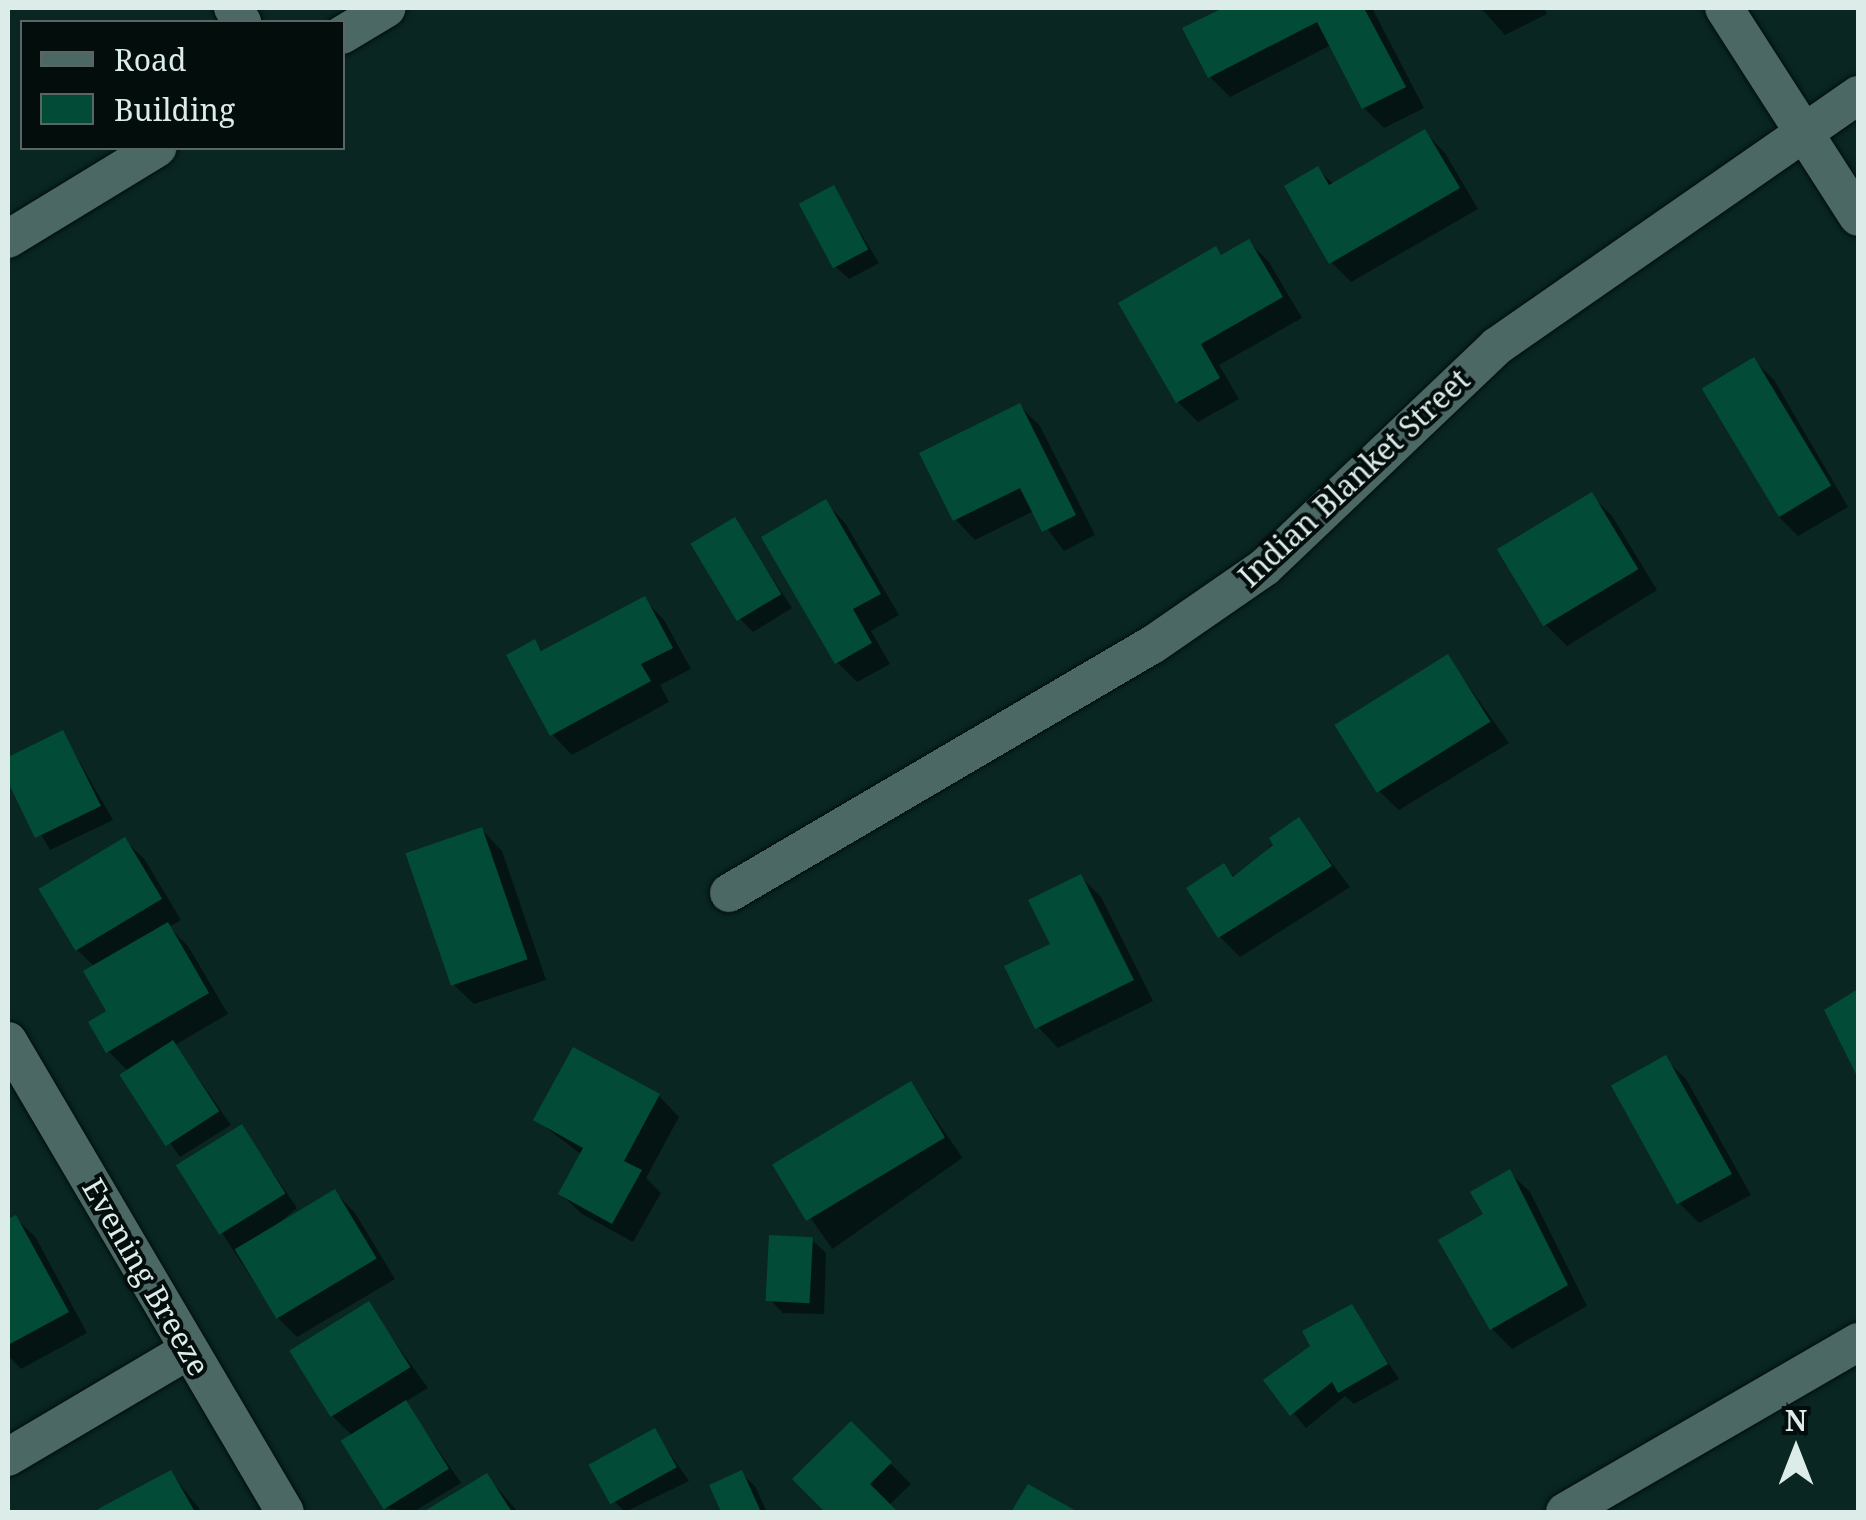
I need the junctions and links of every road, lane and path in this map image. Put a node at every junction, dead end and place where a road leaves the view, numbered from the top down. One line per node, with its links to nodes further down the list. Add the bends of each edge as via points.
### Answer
1 (387, 8): 3 (street)
2 (1724, 8): 5 (street)
3 (345, 32)
4 (1858, 95): 5 (street, Indian Blanket Street)
5 (1807, 130): 7 (street); 10 (street, Indian Blanket Street, via 1497,346 1265,568 1152,645)
6 (154, 150): 9 (street)
7 (1846, 165): 8 (street)
8 (1858, 217)
9 (8, 238)
10 (729, 893)
11 (8, 1041): 13 (street, Evening Breeze)
12 (1858, 1342): 16 (street)
13 (189, 1350): 14 (street); 15 (street, Evening Breeze)
14 (8, 1458)
15 (285, 1512)
16 (1565, 1512)

